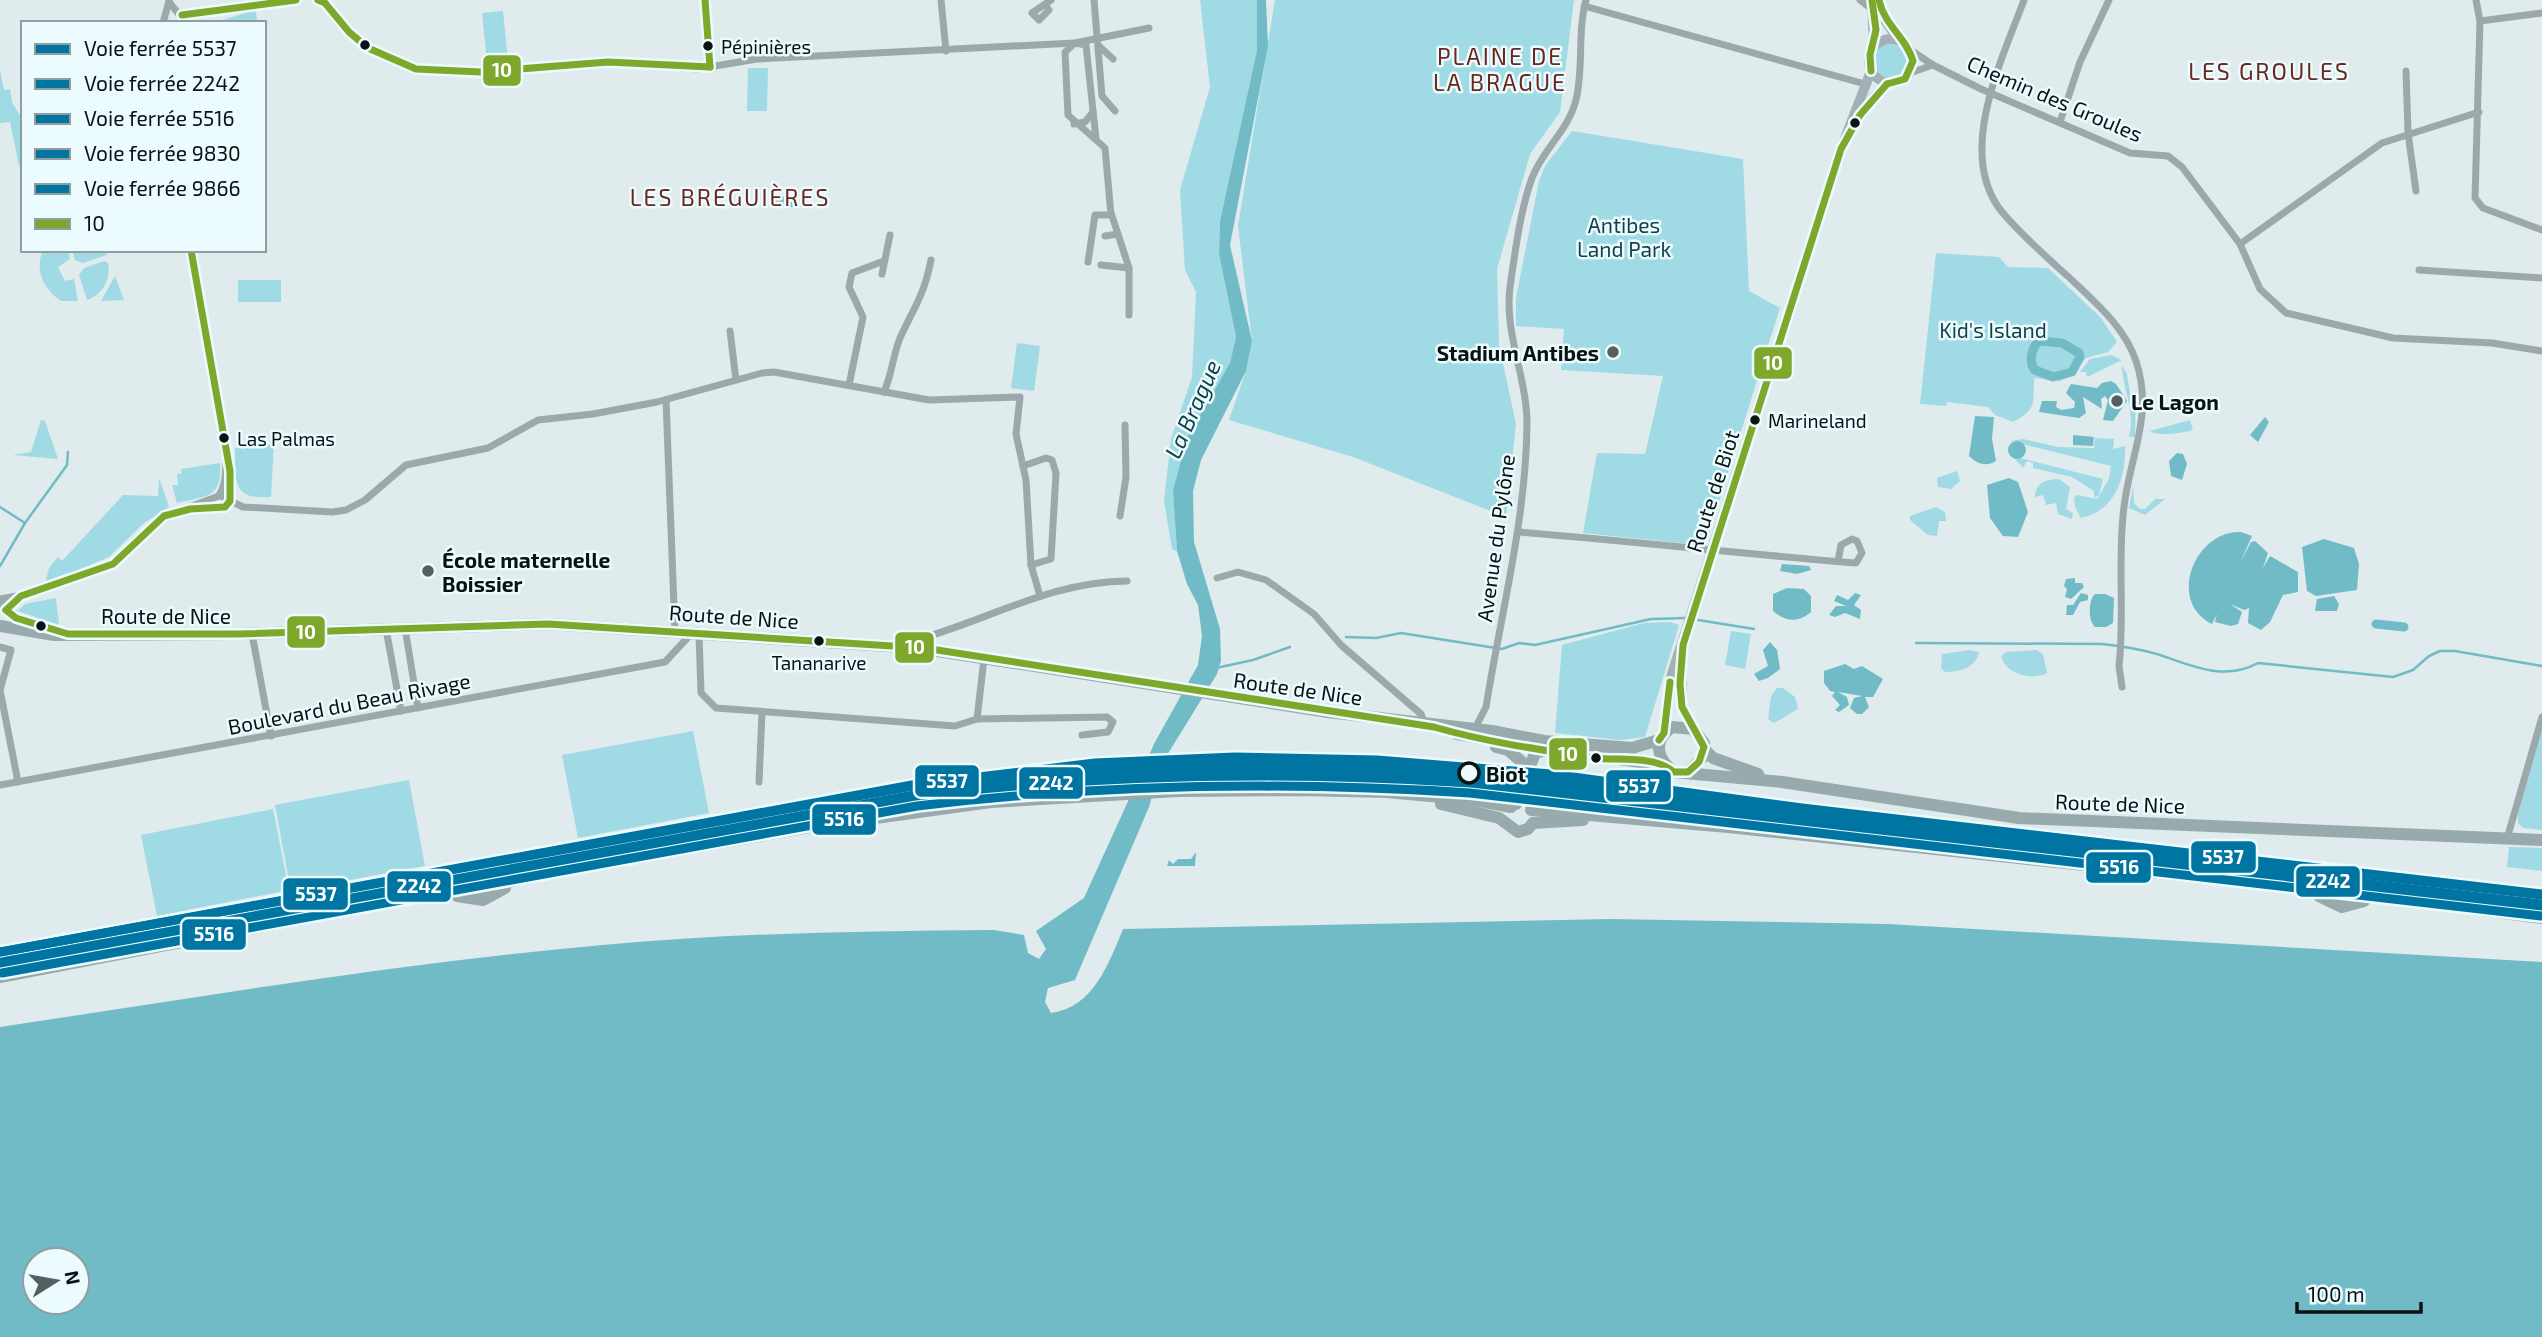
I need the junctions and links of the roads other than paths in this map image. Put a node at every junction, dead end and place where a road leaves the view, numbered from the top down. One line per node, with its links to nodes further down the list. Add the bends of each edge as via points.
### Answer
1 (296, 0): 15 (street)
2 (318, 0): 27 (street, via 368,48 416,69 481,72 608,62)
3 (705, 0): 27 (street)
4 (941, 0): 24 (street)
5 (1094, 0): 20 (street)
6 (1860, 0): 12 (street)
7 (2024, 0): 33 (street)
8 (2109, 0): 37 (street, via 2080,62)
9 (2476, 0): 17 (street)
10 (169, 1): 14 (street); 15 (street)
11 (1585, 3): 31 (street); 72 (street, Avenue du Pylône, via 1576,100 1564,132 1533,177 1510,288 1509,317 1527,420)
12 (1875, 3): 19 (main road); 22 (main road)
13 (2542, 13): 17 (street)
14 (167, 15): 15 (street); 16 (street)
15 (184, 18)
16 (164, 21)
17 (2480, 22): 36 (street)
18 (1149, 28): 20 (street)
19 (1899, 40): 22 (main road, via 1886,39); 23 (main road)
20 (1098, 42): 21 (street); 25 (street); 34 (street, via 1102,96)
21 (1074, 43): 24 (street); 35 (street, via 1086,45); 38 (street, via 1065,51 1068,115)
22 (1874, 46): 28 (main road, via 1868,58)
23 (1909, 49): 26 (street, Chemin des Groules); 30 (main road, via 1913,61)
24 (946, 51): 27 (street, via 757,59)
25 (1113, 59)
26 (1933, 65): 30 (street, Chemin des Groules); 33 (street, Chemin des Groules)
27 (710, 67)
28 (1871, 71): 31 (main road); 32 (main road)
29 (2406, 71): 39 (street)
30 (1910, 74): 32 (main road)
31 (1865, 84): 41 (main road)
32 (1887, 84): 41 (main road, via 1860,115)
33 (1991, 94): 37 (street, Chemin des Groules); 92 (street, via 1981,136 1987,185 2001,211 2105,311 2136,361 2142,426 2124,506)
34 (1115, 111)
35 (1093, 112): 38 (street, via 1085,122); 40 (street)
36 (2479, 112): 39 (street); 44 (street, via 2475,198 2483,208)
37 (2060, 122): 48 (street, Chemin des Groules, via 2130,153 2168,156 2182,167)
38 (1074, 124): 40 (street)
39 (2408, 133): 42 (street); 48 (street, via 2382,143)
40 (1096, 139): 43 (street, via 1105,148)
41 (1841, 149): 73 (main road, Route de Biot)
42 (2416, 191)
43 (1111, 213): 46 (street); 52 (street, via 1095,215)
44 (2542, 230)
45 (890, 234): 51 (street)
46 (1118, 234): 47 (street); 54 (street)
47 (1105, 236)
48 (2240, 244): 60 (street, Chemin des Groules, via 2260,289 2286,313 2393,338 2492,343)
49 (191, 252): 65 (street)
50 (932, 260): 63 (street, via 924,293 900,339)
51 (884, 261): 56 (street); 62 (street, via 852,273 849,287 863,317)
52 (1088, 262)
53 (1101, 265): 54 (street)
54 (1129, 268): 58 (street)
55 (2419, 270): 57 (street)
56 (882, 274)
57 (2542, 278)
58 (1129, 315)
59 (730, 331): 61 (street)
60 (2542, 351)
61 (736, 380): 62 (street, via 774,372); 64 (street)
62 (849, 386): 63 (street)
63 (884, 392): 67 (street, via 929,400 1020,397 1016,433)
64 (666, 400): 69 (street, via 538,420 488,448 406,465 346,510 243,507); 84 (street)
65 (218, 401): 68 (street, via 225,471); 69 (street, via 230,471)
66 (1125, 425): 71 (street, via 1126,477)
67 (1023, 466): 75 (street); 75 (street, via 1046,458 1052,460 1056,473 1051,559)
68 (219, 495): 69 (street); 70 (street)
69 (230, 501): 70 (street, via 225,507)
70 (173, 512): 78 (street, via 159,518 113,564)
71 (1120, 516)
72 (1518, 532): 73 (street); 100 (street, Avenue du Pylône, via 1497,647)
73 (1713, 549): 74 (street); 88 (main road, Route de Biot)
74 (1838, 561)
75 (1031, 565): 79 (street)
76 (1217, 578): 99 (street, via 1238,572 1266,580 1314,614 1341,645 1422,714)
77 (1127, 581): 79 (street, via 1081,584)
78 (21, 596): 80 (street); 80 (street)
79 (1040, 596): 90 (street, via 926,637)
80 (2, 606): 86 (main road, via 16,618)
81 (0, 626): 86 (main road)
82 (405, 628): 83 (main road, Route de Nice); 84 (main road, Route de Nice, via 548,624); 94 (street)
83 (386, 629): 87 (main road, Route de Nice); 95 (street)
84 (675, 632): 85 (main road, Route de Nice)
85 (695, 633): 90 (main road, Route de Nice); 94 (street, Boulevard du Beau Rivage, via 665,662); 96 (street, via 701,692 709,704)
86 (68, 634): 87 (main road, Route de Nice)
87 (252, 634): 103 (street)
88 (1683, 645): 101 (main road, via 1680,696); 104 (main road, via 1667,698)
89 (0, 647): 93 (street, via 11,650)
90 (924, 648): 91 (main road, Route de Nice)
91 (984, 659): 98 (street); 99 (main road, Route de Nice)
92 (2122, 687)
93 (0, 690): 111 (street)
94 (418, 705): 95 (street, Boulevard du Beau Rivage)
95 (400, 708): 103 (street, Boulevard du Beau Rivage)
96 (762, 712): 98 (street, via 955,726); 112 (street)
97 (2542, 717): 118 (street)
98 (976, 719): 102 (street, via 1107,717 1113,722 1108,732)
99 (1429, 726): 100 (main road, Route de Nice)
100 (1475, 728): 105 (main road, Route de Nice); 106 (main road, Route de Nice); 108 (main road)
101 (1693, 729): 104 (main road, via 1679,726); 107 (main road, via 1702,737)
102 (1082, 735)
103 (271, 736): 111 (street, Boulevard du Beau Rivage)
104 (1662, 736): 105 (main road, Route de Nice, via 1632,748); 109 (main road, via 1659,754)
105 (1544, 746): 106 (main road, Route de Nice); 108 (main road); 109 (main road, Route de Nice)
106 (1530, 747): 108 (main road)
107 (1705, 750): 110 (main road); 113 (main road, via 1713,758)
108 (1524, 766)
109 (1667, 766): 110 (main road, via 1674,772)
110 (1688, 772): 113 (main road)
111 (18, 782): 114 (street, Boulevard du Beau Rivage)
112 (759, 782)
113 (1782, 782): 118 (main road, Route de Nice, via 2019,818)
114 (0, 785)
115 (1353, 793): 116 (main road); 117 (main road, via 1444,805); 121 (main road, via 1178,791 920,810 540,876 481,894 415,899)
116 (1523, 806): 117 (main road); 117 (main road, via 1528,829 1512,830); 120 (main road, via 2298,889 2343,900 2396,900)
117 (1506, 821)
118 (2507, 839): 119 (main road, Route de Nice)
119 (2542, 841)
120 (2542, 918)
121 (0, 977)

